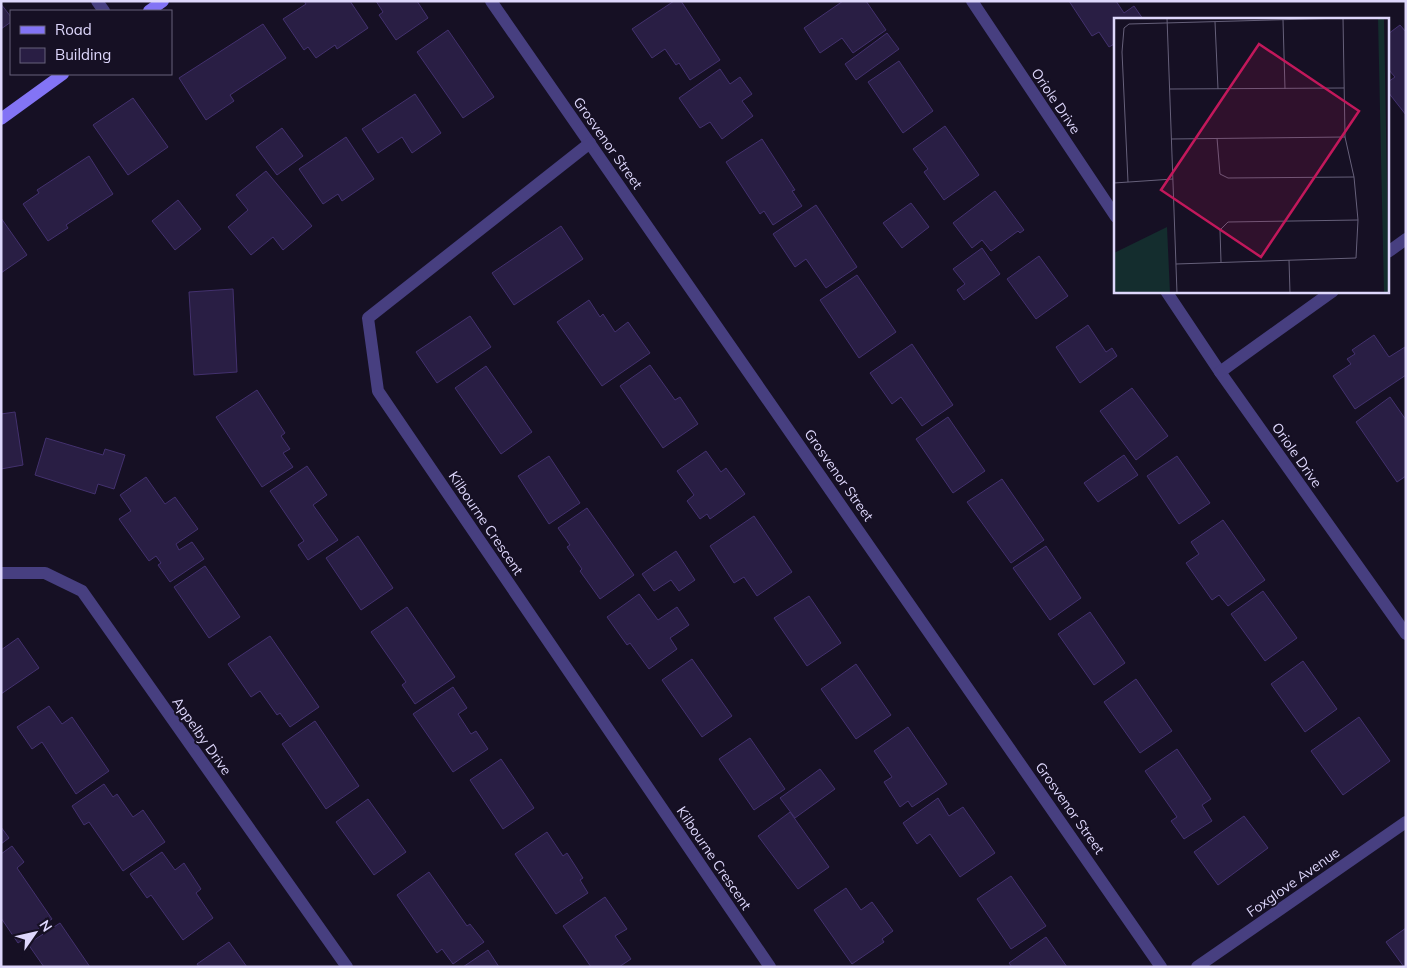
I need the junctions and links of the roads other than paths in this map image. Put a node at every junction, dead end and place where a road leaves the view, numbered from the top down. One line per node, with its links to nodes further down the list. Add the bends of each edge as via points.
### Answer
1 (163, 1): 4 (street)
2 (491, 1): 7 (street, Grosvenor Street)
3 (972, 1): 8 (street, Oriole Drive)
4 (150, 10)
5 (62, 75): 6 (street)
6 (1, 119)
7 (590, 143): 18 (street, Kilbourne Crescent, via 368,318 378,390); 19 (street, Grosvenor Street)
8 (1114, 213)
9 (1406, 239): 10 (street)
10 (1390, 251)
11 (1167, 292): 13 (street, Oriole Drive)
12 (1332, 292): 13 (street)
13 (1220, 372): 15 (street, Oriole Drive)
14 (1, 573): 17 (street, Appelby Drive, via 45,573 82,591)
15 (1406, 634)
16 (1406, 822): 20 (street, Foxglove Avenue)
17 (347, 967)
18 (770, 967)
19 (1161, 967)
20 (1197, 967)

